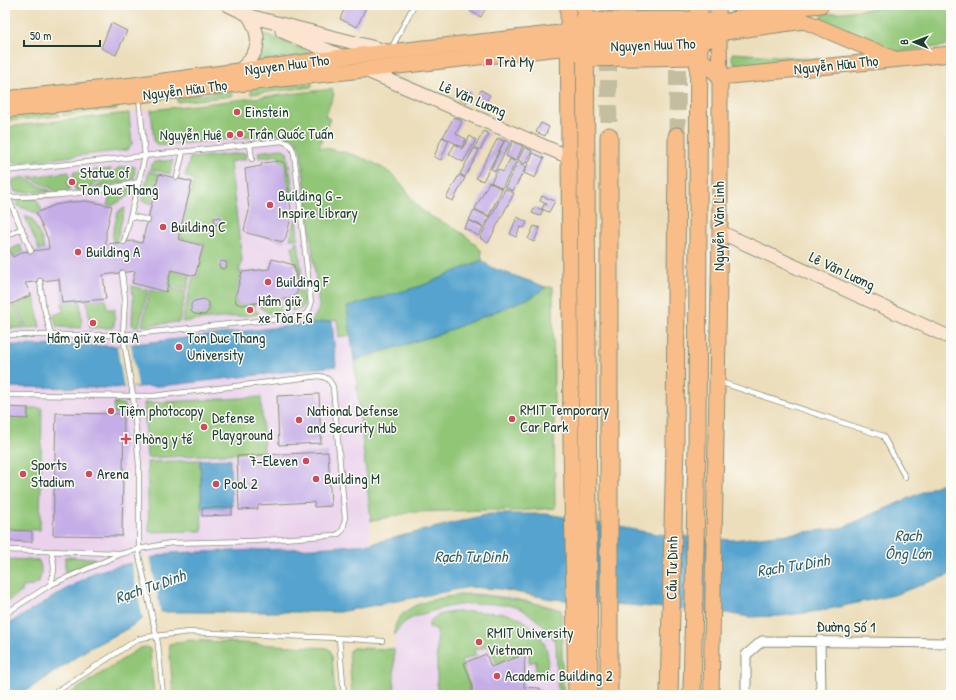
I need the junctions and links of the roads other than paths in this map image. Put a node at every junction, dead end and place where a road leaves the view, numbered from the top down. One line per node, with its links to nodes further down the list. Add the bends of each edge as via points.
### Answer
1 (229, 5): 7 (street)
2 (414, 5): 11 (lane)
3 (568, 5): 10 (main road)
4 (718, 5): 8 (main road, Nguyễn Văn Linh)
5 (821, 5): 6 (main road, Nguyen Huu Tho)
6 (769, 7): 8 (main road, Nguyen Huu Tho)
7 (249, 16): 11 (street); 13 (street); 16 (street, via 255,25 257,44 250,62)
8 (718, 28): 9 (main road, Nguyen Huu Tho); 9 (main road, Nguyen Huu Tho); 14 (main road, Nguyen Huu Tho, via 804,21); 17 (main road, Nguyễn Văn Linh)
9 (699, 31): 10 (main road, Nguyen Huu Tho); 10 (main road, Nguyen Huu Tho); 17 (main road, Nguyen Huu Tho); 49 (highway, Nguyễn Văn Linh)
10 (581, 35): 11 (main road, Nguyen Huu Tho); 15 (main road, Nguyen Huu Tho); 26 (main road); 66 (highway, via 588,445)
11 (390, 52): 13 (main road, Nguyen Huu Tho)
12 (951, 54): 14 (main road, Nguyễn Hữu Thọ)
13 (343, 58): 16 (main road, Nguyen Huu Tho)
14 (894, 59): 17 (main road, Nguyễn Hữu Thọ)
15 (365, 70): 18 (main road, Nguyễn Hữu Thọ); 26 (street, Lê Văn Lương)
16 (239, 71): 19 (main road, Nguyen Huu Tho)
17 (720, 77): 36 (main road, Nguyễn Văn Linh)
18 (138, 96): 20 (main road, Nguyễn Hữu Thọ); 25 (lane)
19 (5, 99)
20 (5, 110)
21 (609, 136): 67 (highway)
22 (677, 136): 68 (highway, Cầu Tư Dinh, via 675,442)
23 (250, 145): 24 (lane); 27 (lane); 44 (lane, via 282,141 292,147 310,310 306,315 298,317)
24 (183, 152): 25 (lane); 29 (lane)
25 (145, 156): 28 (lane); 30 (lane)
26 (569, 157): 65 (main road)
27 (252, 159)
28 (5, 171)
29 (177, 177)
30 (140, 182): 32 (lane, via 75,195); 33 (lane)
31 (5, 190): 32 (lane)
32 (8, 197): 35 (lane)
33 (131, 216): 34 (lane); 38 (lane)
34 (148, 220)
35 (22, 228): 37 (lane); 39 (lane)
36 (720, 232): 45 (street, Lê Văn Lương); 46 (main road, Nguyễn Văn Linh)
37 (5, 237)
38 (124, 242)
39 (31, 251)
40 (122, 273): 44 (lane, via 125,298)
41 (40, 281): 43 (lane)
42 (5, 335): 43 (lane)
43 (51, 335): 44 (lane)
44 (123, 336): 48 (lane)
45 (951, 338)
46 (717, 381): 50 (lane, via 882,436); 70 (main road, Nguyễn Văn Linh)
47 (5, 396): 48 (lane)
48 (133, 396): 51 (lane, via 138,465); 51 (lane, via 326,377 332,387 345,518 344,528 336,535 171,543)
49 (697, 445): 69 (highway, Cầu Tư Dinh)
50 (905, 476)
51 (139, 549): 54 (lane); 57 (lane)
52 (5, 550): 53 (lane)
53 (51, 552): 54 (lane); 55 (lane, via 55,574)
54 (122, 554): 55 (lane)
55 (50, 585): 56 (lane)
56 (5, 614)
57 (155, 633): 58 (lane); 62 (lane, via 138,639); 63 (lane)
58 (339, 638): 60 (lane); 64 (lane)
59 (820, 640): 61 (street, Đường Số 1); 71 (street, Đường Số 1, via 762,641 746,655); 72 (street)
60 (382, 641)
61 (951, 643)
62 (51, 695)
63 (163, 695)
64 (344, 695)
65 (576, 695)
66 (589, 695)
67 (609, 695)
68 (669, 695)
69 (692, 695)
70 (711, 695)
71 (746, 695)
72 (821, 695)

